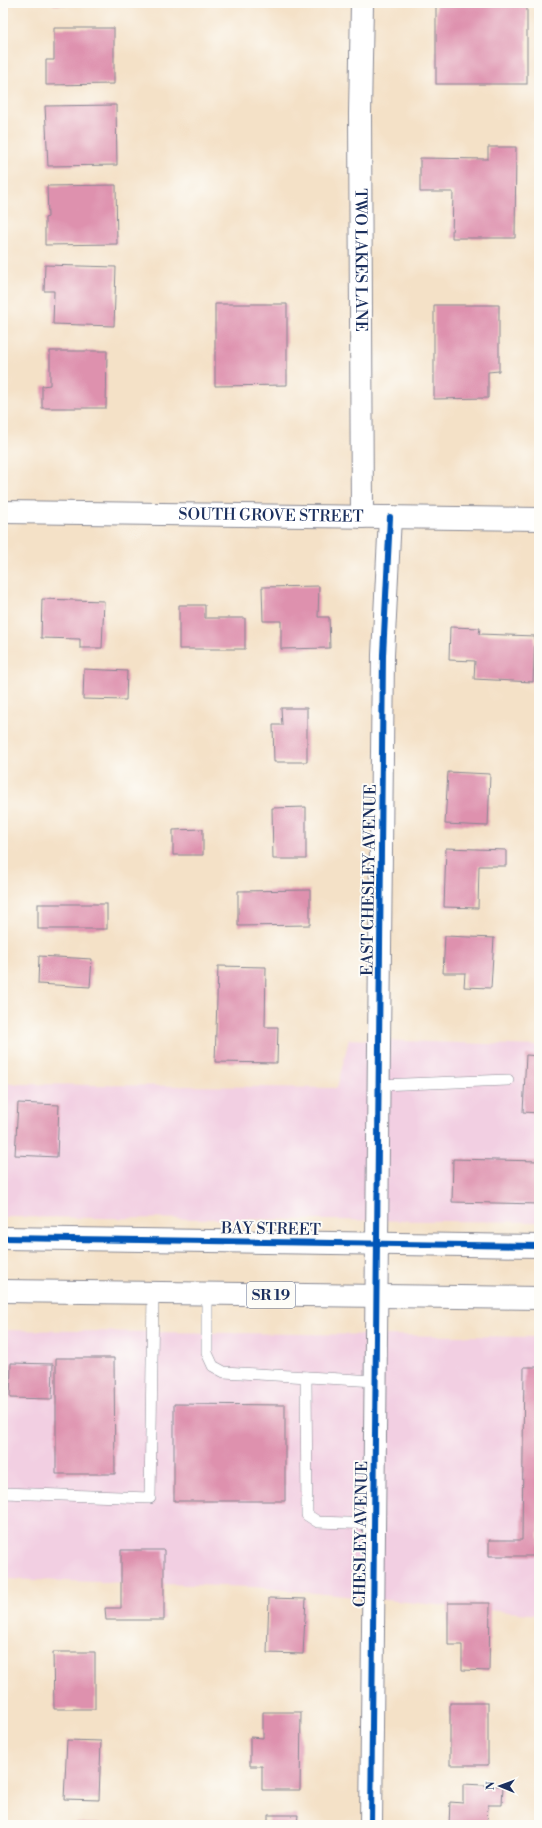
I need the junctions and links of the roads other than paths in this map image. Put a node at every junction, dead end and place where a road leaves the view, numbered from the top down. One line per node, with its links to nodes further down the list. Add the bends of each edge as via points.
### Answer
1 (362, 3): 3 (street, TWO LAKES LANE)
2 (3, 512): 3 (street, SOUTH GROVE STREET)
3 (362, 517): 4 (street, SOUTH GROVE STREET)
4 (390, 517): 5 (street, SOUTH GROVE STREET); 7 (street, EAST CHESLEY AVENUE, via 383,655)
5 (539, 520)
6 (508, 1080): 7 (lane)
7 (379, 1085): 9 (street, EAST CHESLEY AVENUE)
8 (3, 1238): 9 (street, BAY STREET)
9 (376, 1243): 10 (street, BAY STREET); 14 (street, CHESLEY AVENUE)
10 (539, 1246)
11 (3, 1291): 12 (street, SR 19)
12 (153, 1293): 13 (street, SR 19); 18 (lane, via 150,1498)
13 (207, 1294): 14 (street, SR 19); 16 (lane, via 207,1353 213,1366 224,1372)
14 (376, 1296): 15 (street, SR 19); 17 (street, CHESLEY AVENUE)
15 (539, 1298)
16 (306, 1377): 17 (lane); 19 (lane, via 308,1515 318,1522)
17 (375, 1381): 19 (street, CHESLEY AVENUE)
18 (3, 1493)
19 (374, 1524): 20 (street, CHESLEY AVENUE)
20 (372, 1825)

